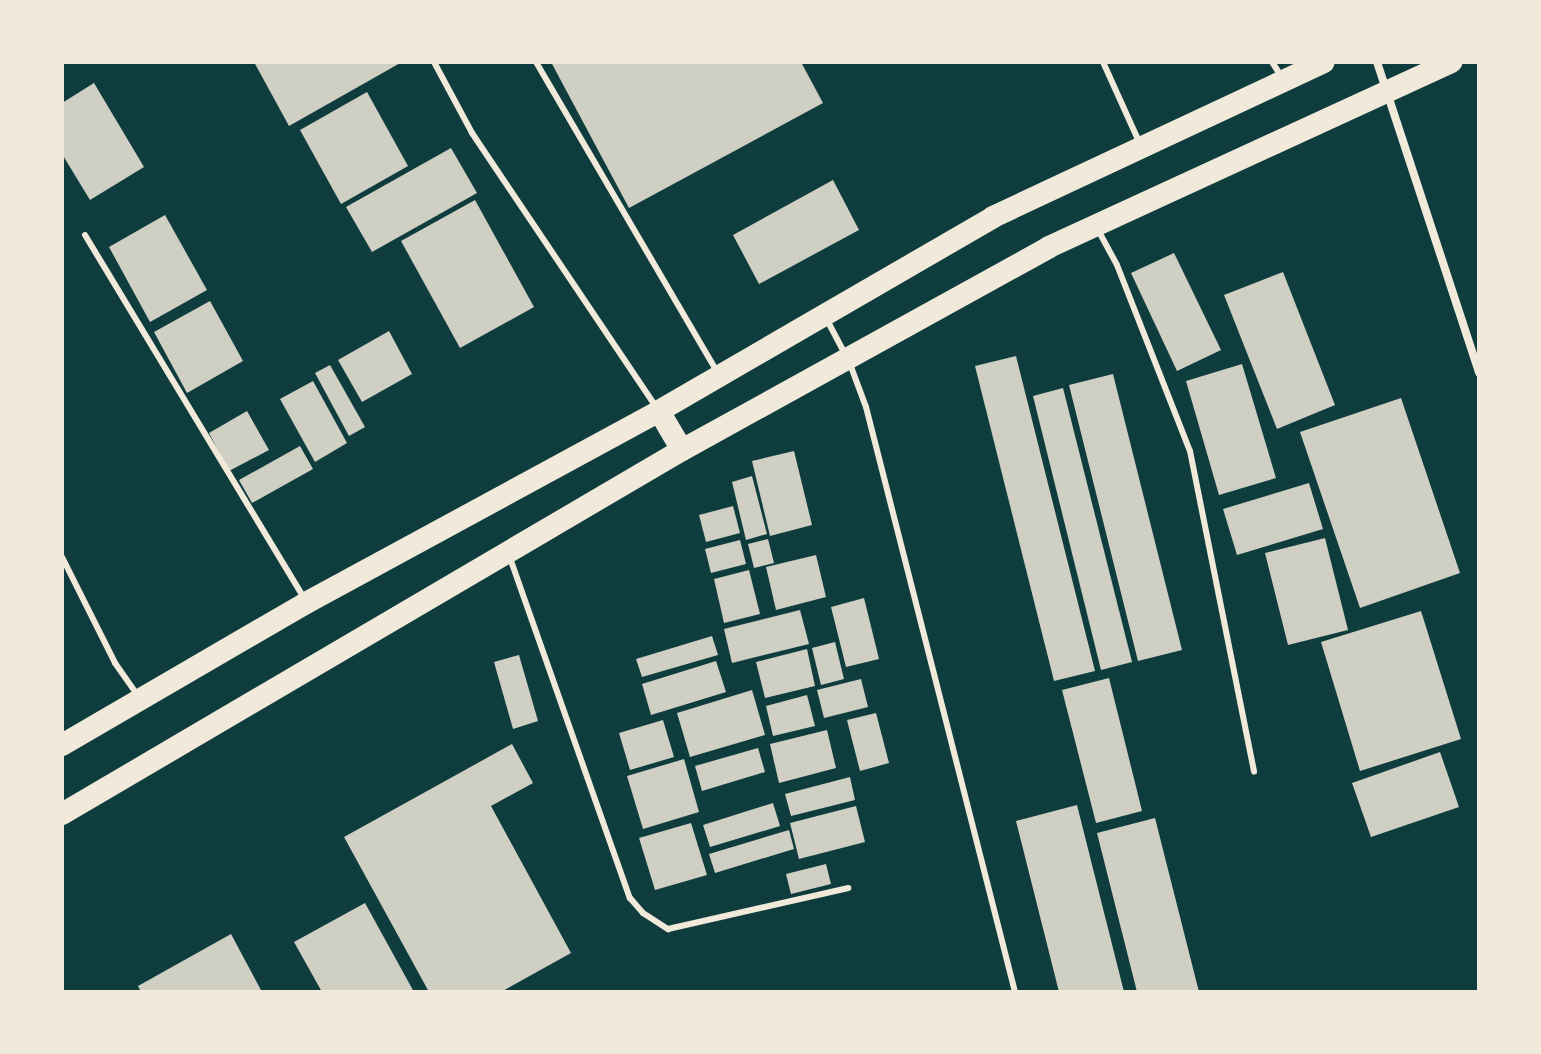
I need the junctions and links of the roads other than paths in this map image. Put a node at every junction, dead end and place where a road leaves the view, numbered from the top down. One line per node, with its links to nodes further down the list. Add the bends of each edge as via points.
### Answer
1 (434, 62): 16 (lane, via 472,133)
2 (536, 62): 14 (lane)
3 (1103, 62): 9 (lane)
4 (1324, 62): 7 (highway)
5 (1377, 62): 8 (street)
6 (1452, 62): 8 (highway)
7 (1278, 70): 9 (highway)
8 (1388, 91): 10 (highway); 15 (street)
9 (1140, 144): 12 (highway, via 993,217)
10 (1096, 225): 13 (highway); 23 (lane, via 1117,265 1190,451)
11 (85, 235): 20 (lane)
12 (824, 315): 13 (lane); 14 (highway)
13 (848, 360): 17 (highway); 26 (lane, via 866,407)
14 (718, 373): 16 (highway)
15 (1479, 373)
16 (659, 411): 17 (highway); 20 (highway)
17 (682, 450): 18 (highway)
18 (508, 551): 24 (highway); 25 (lane, via 630,898 643,913 668,929)
19 (62, 557): 21 (lane)
20 (306, 603): 21 (highway)
21 (139, 699): 22 (highway)
22 (62, 745)
23 (1254, 772)
24 (62, 814)
25 (848, 888)
26 (1015, 992)

